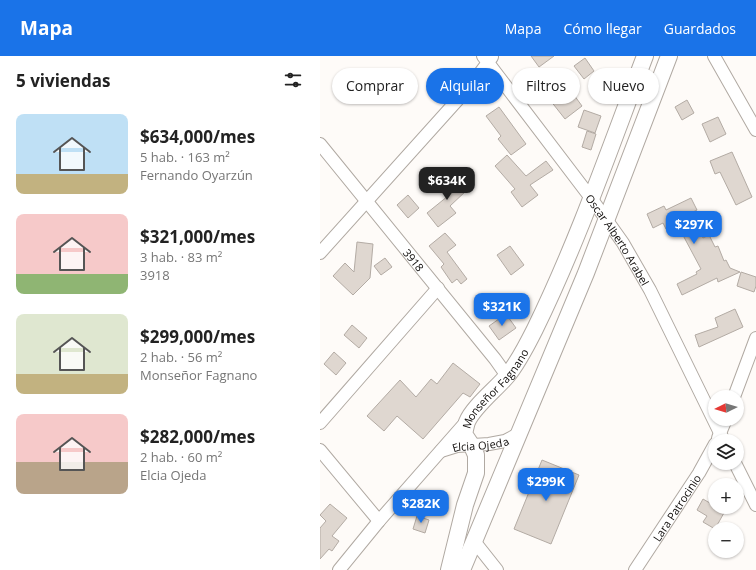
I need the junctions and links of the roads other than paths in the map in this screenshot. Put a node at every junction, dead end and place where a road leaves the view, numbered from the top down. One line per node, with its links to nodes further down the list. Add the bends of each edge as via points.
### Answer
1 (645, 56): 7 (street, Monseñor Fagnano)
2 (669, 56): 9 (street)
3 (714, 56): 5 (street)
4 (488, 58): 7 (street, Oscar Alberto Arabel); 8 (street)
5 (756, 130)
6 (320, 144): 8 (street, 3918)
7 (591, 198): 9 (street, Oscar Alberto Arabel); 13 (street, Monseñor Fagnano, via 535,330)
8 (366, 202): 10 (street); 11 (street, 3918)
9 (607, 219): 17 (street); 18 (street, Oscar Alberto Arabel, via 650,290)
10 (320, 253)
11 (438, 288): 13 (street, 3918); 16 (street)
12 (756, 338): 14 (street)
13 (507, 376): 15 (street, Monseñor Fagnano)
14 (737, 390)
15 (467, 422): 19 (street, Monseñor Fagnano, via 464,434); 21 (street, Elcia Ojeda)
16 (320, 423)
17 (520, 433): 19 (street, Elcia Ojeda, via 504,441); 26 (street)
18 (716, 434)
19 (472, 446): 21 (street, Elcia Ojeda, via 457,446); 28 (street, Monseñor Fagnano, via 476,473)
20 (320, 450): 25 (street)
21 (440, 451): 25 (street, Elcia Ojeda)
22 (708, 458): 31 (street, Lara Patrocinio)
23 (738, 470): 24 (street)
24 (756, 505)
25 (379, 521): 27 (street, Elcia Ojeda)
26 (474, 541): 29 (street); 30 (street)
27 (339, 570)
28 (449, 570)
29 (462, 570)
30 (497, 570)
31 (635, 570)

